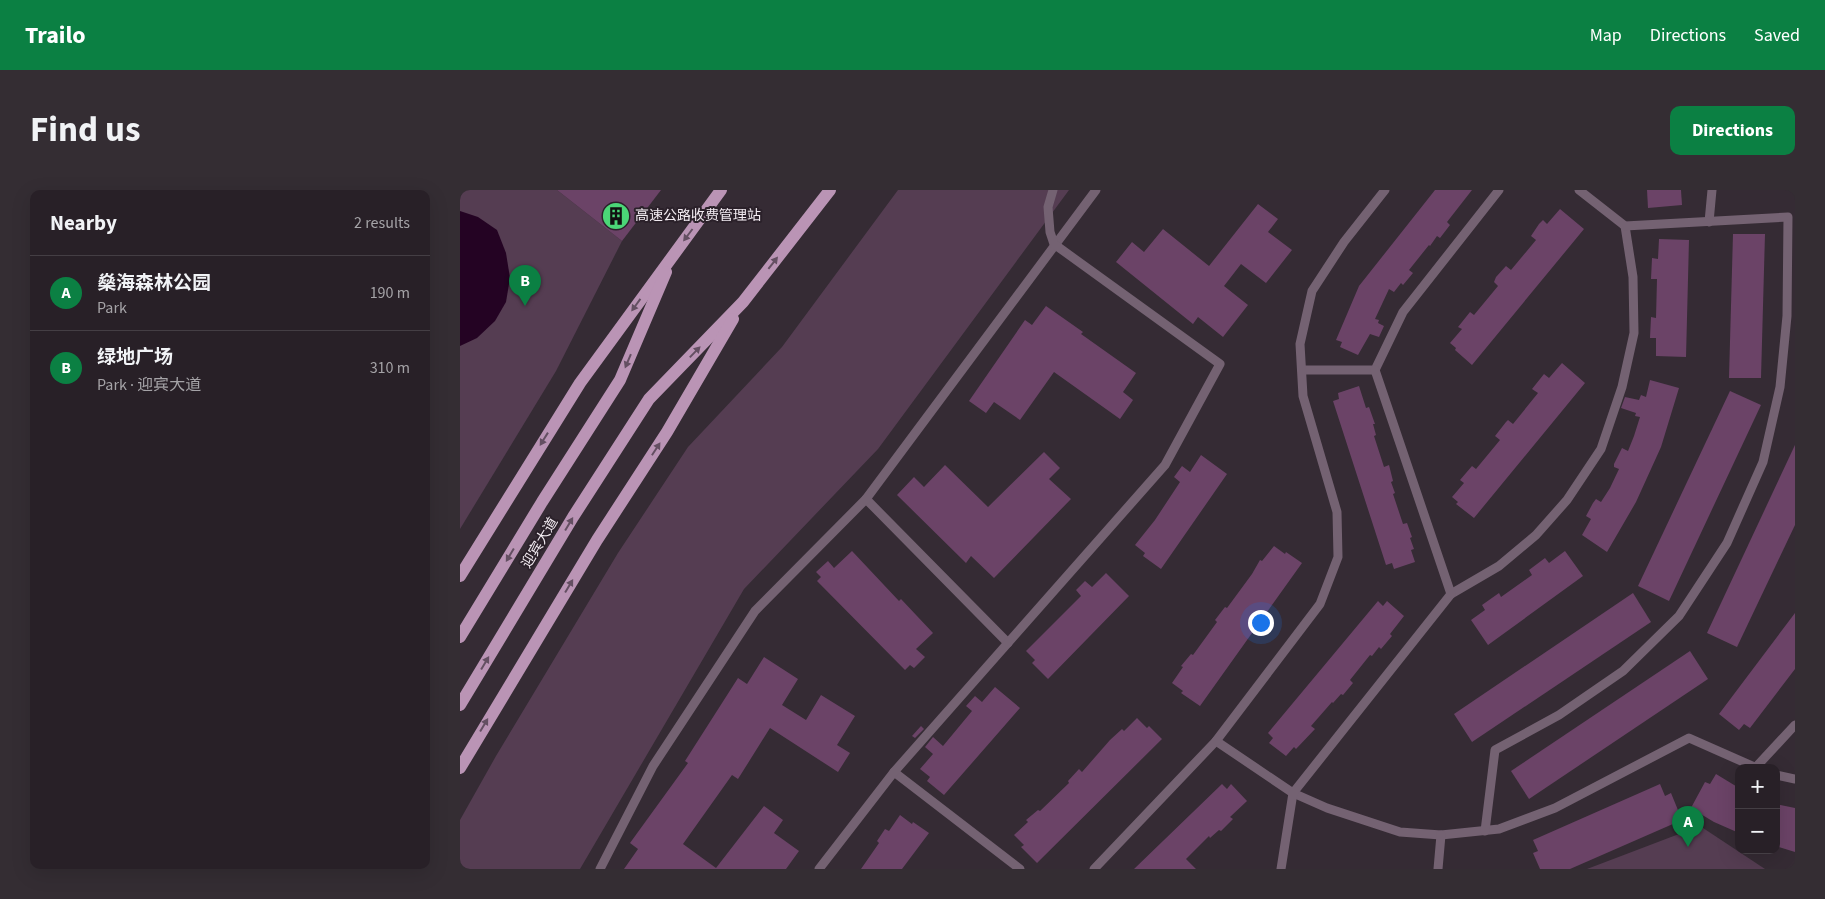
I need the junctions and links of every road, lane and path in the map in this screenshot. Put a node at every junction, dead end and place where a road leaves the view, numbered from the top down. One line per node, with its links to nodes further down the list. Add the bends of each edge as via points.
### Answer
1 (722, 190): 12 (main road, one-way to 12)
2 (830, 190): 13 (main road, one-way to 2)
3 (1053, 190): 11 (lane, via 1048,206)
4 (1096, 190): 11 (lane)
5 (1385, 190): 14 (lane, via 1344,242 1312,291 1300,344)
6 (1499, 190): 15 (lane, via 1403,312)
7 (1579, 190): 10 (lane)
8 (1712, 190): 9 (lane)
9 (1709, 222): 10 (lane); 31 (lane, via 1788,217 1787,316 1780,387 1763,462 1727,543 1679,616 1623,672 1559,715 1495,750)
10 (1625, 226): 18 (lane, via 1633,277 1634,333 1622,387 1600,449 1567,500 1536,535 1499,566)
11 (1054, 244): 16 (lane); 20 (lane, via 1220,364 1165,465)
12 (675, 252): 17 (main road, one-way to 17, via 580,382); 19 (main road, 迎宾大道, one-way to 19, via 620,380)
13 (743, 302): 21 (main road, 迎宾大道, one-way to 13, via 573,517 649,399); 26 (main road, one-way to 13, via 597,540 667,432)
14 (1302, 370): 15 (lane); 23 (lane, via 1304,396 1336,512 1338,558 1320,604)
15 (1375, 370): 18 (lane)
16 (866, 499): 20 (lane); 33 (lane, via 755,611 653,766)
17 (460, 576)
18 (1451, 594): 30 (lane)
19 (460, 637)
20 (1008, 643): 27 (lane)
21 (460, 705)
22 (1795, 725): 25 (lane)
23 (1216, 742): 30 (lane); 36 (lane)
24 (1748, 764): 31 (lane, via 1689,738 1555,808)
25 (1761, 764)
26 (460, 768)
27 (894, 772): 34 (lane); 35 (lane)
28 (1780, 776): 29 (lane)
29 (1795, 779)
30 (1292, 792): 32 (lane, via 1328,808 1400,832); 37 (lane)
31 (1485, 831): 32 (lane)
32 (1441, 835): 38 (lane)
33 (600, 869)
34 (819, 869)
35 (1020, 869)
36 (1094, 869)
37 (1282, 869)
38 (1438, 869)

